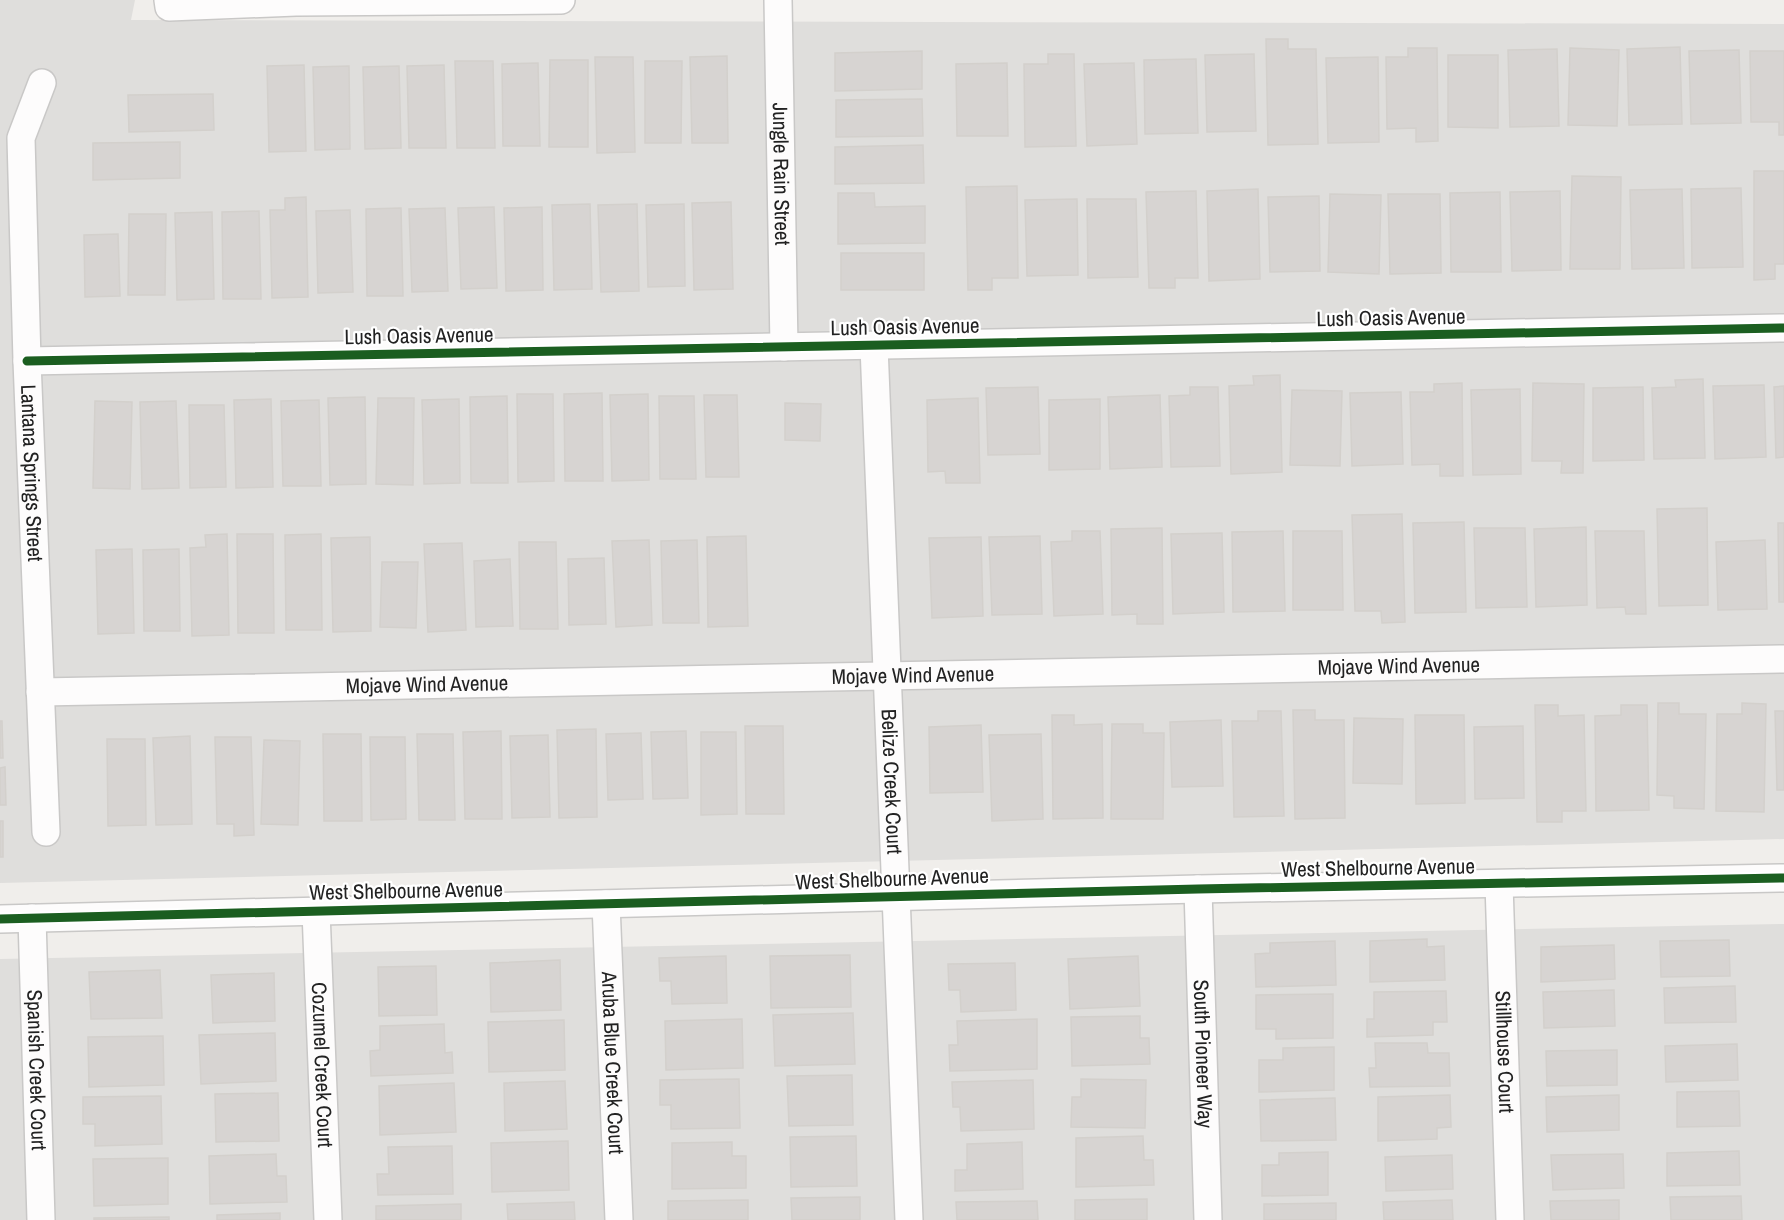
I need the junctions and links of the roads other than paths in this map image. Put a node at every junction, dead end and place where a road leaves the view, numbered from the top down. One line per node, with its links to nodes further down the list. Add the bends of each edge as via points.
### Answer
1 (561, 0): 3 (street)
2 (778, 0): 7 (street, Jungle Rain Street)
3 (169, 4)
4 (42, 83): 8 (street, Lantana Springs Street, via 21,138)
5 (1784, 328): 6 (street, Lush Oasis Avenue)
6 (874, 345): 7 (street, Lush Oasis Avenue); 10 (street, Belize Creek Court)
7 (784, 347): 8 (street, Lush Oasis Avenue)
8 (27, 361): 11 (street, Lantana Springs Street)
9 (1784, 659): 10 (street, Mojave Wind Avenue)
10 (887, 676): 11 (street, Mojave Wind Avenue); 17 (street, Belize Creek Court)
11 (40, 692): 12 (street, Lantana Springs Street)
12 (46, 832)
13 (1784, 878): 14 (street, West Shelbourne Avenue); 16 (street)
14 (1499, 884): 15 (street, West Shelbourne Avenue); 27 (street, Stillhouse Court)
15 (1198, 889): 17 (street, West Shelbourne Avenue); 26 (street, South Pioneer Way)
16 (1784, 896)
17 (896, 898): 18 (street, West Shelbourne Avenue); 25 (street, Belize Creek Court)
18 (606, 904): 19 (street, West Shelbourne Avenue); 24 (street, Aruba Blue Creek Court)
19 (315, 911): 20 (street, West Shelbourne Avenue); 23 (street, Cozumel Creek Court)
20 (33, 918): 21 (street, West Shelbourne Avenue); 22 (street, Spanish Creek Court)
21 (0, 919)
22 (40, 1220)
23 (328, 1220)
24 (618, 1220)
25 (909, 1220)
26 (1209, 1220)
27 (1510, 1220)

